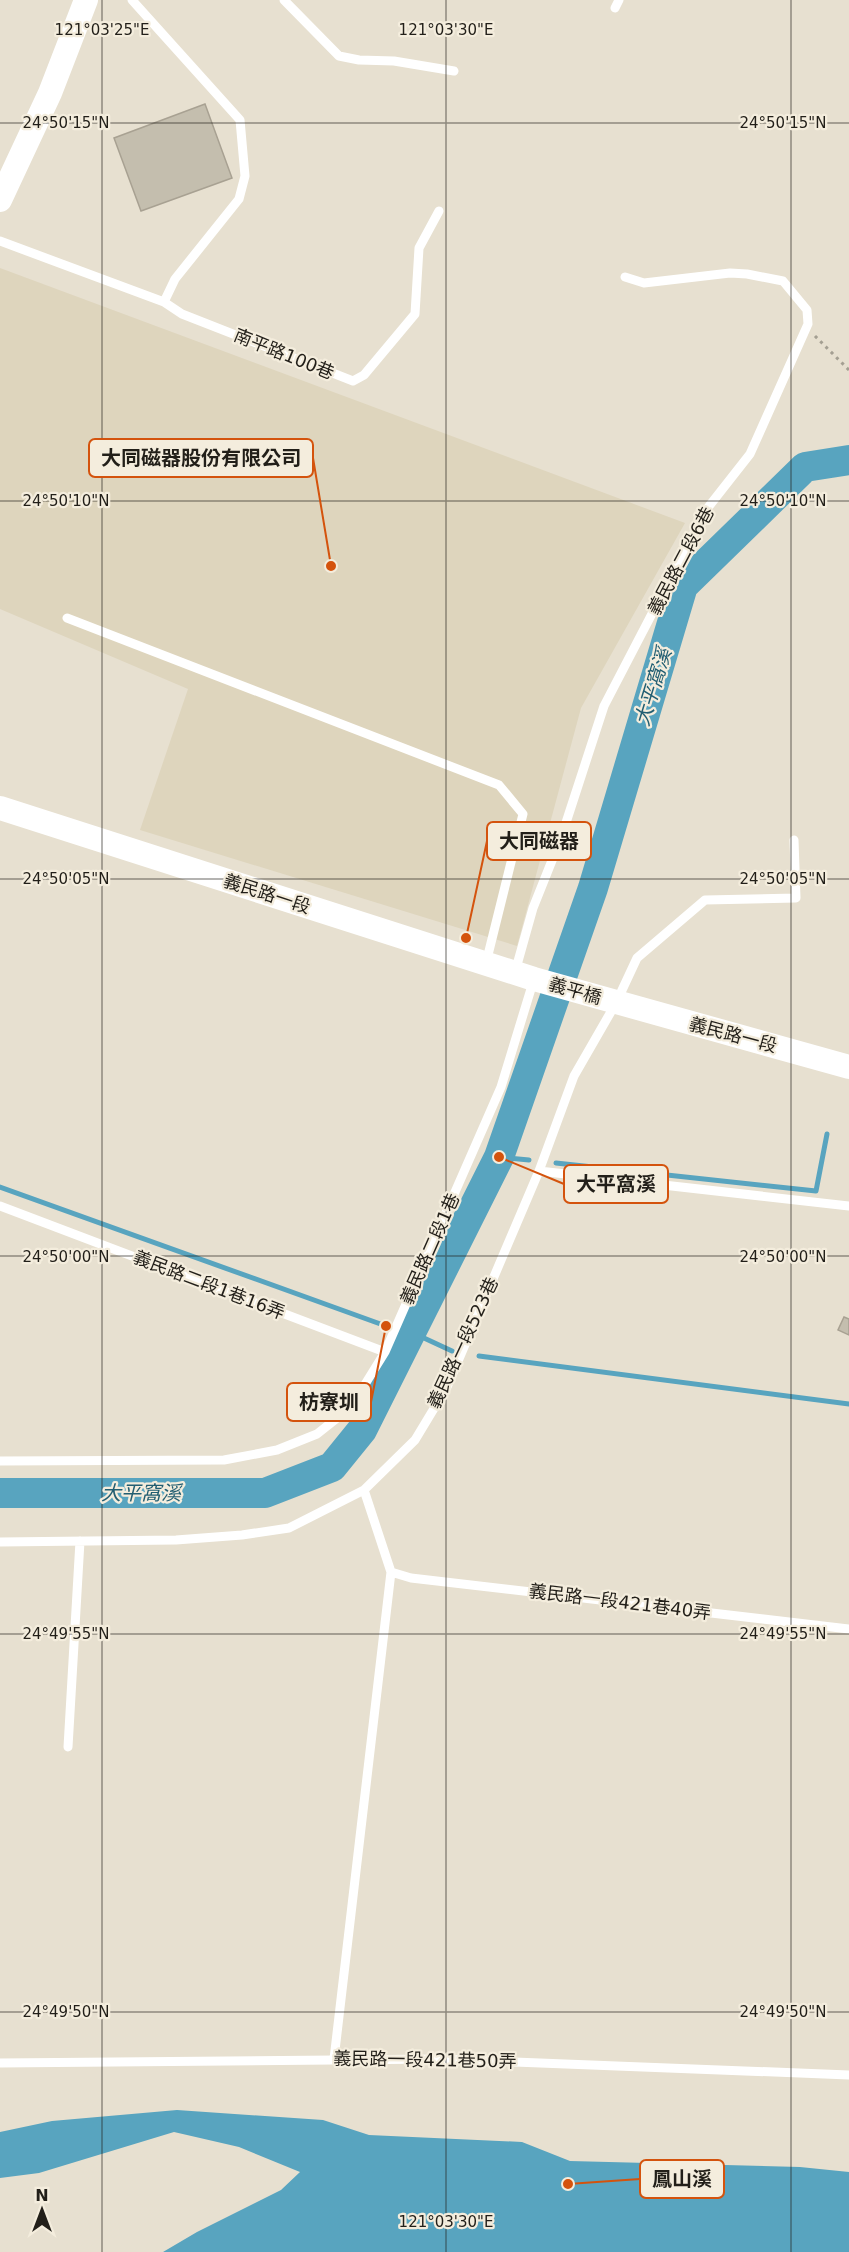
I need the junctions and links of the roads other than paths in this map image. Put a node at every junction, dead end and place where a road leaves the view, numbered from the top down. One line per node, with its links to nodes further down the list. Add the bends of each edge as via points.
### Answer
1 (86, 0): 5 (street, via 50,93)
2 (132, 0): 9 (lane, via 240,120 245,176 239,199 175,279)
3 (284, 0): 4 (lane, via 339,56)
4 (454, 71)
5 (0, 200)
6 (439, 211): 9 (lane, 南平路100巷, via 419,248 415,314 364,375 353,381 182,314)
7 (0, 240): 9 (lane, 南平路100巷)
8 (625, 277): 14 (lane, 義民路二段6巷, via 644,283 730,273 783,281 807,310 808,324 750,454 706,510 604,706 561,838 533,908)
9 (164, 302)
10 (67, 618): 13 (lane, via 499,785 523,814)
11 (0, 808): 13 (street, 義民路一段)
12 (794, 840): 15 (lane, 義民路一段523巷, via 796,898 705,900 637,958)
13 (486, 963): 14 (street, 義民路一段)
14 (524, 976): 15 (street, 義平橋); 20 (lane, 義民路二段1巷, via 501,1087)
15 (616, 1004): 16 (street, 義民路一段); 17 (lane, 義民路一段523巷, via 574,1076)
16 (849, 1067)
17 (538, 1171): 19 (lane); 22 (lane, 義民路一段523巷, via 447,1387 415,1440)
18 (0, 1206): 20 (lane, 義民路二段1巷16弄)
19 (849, 1206)
20 (385, 1352): 21 (lane, 義民路二段1巷, via 351,1407 317,1434 277,1450 224,1460)
21 (0, 1461)
22 (364, 1490): 23 (lane, 義民路一段523巷, via 289,1528 176,1540); 25 (lane)
23 (80, 1541): 24 (lane, 義民路一段523巷); 27 (lane)
24 (0, 1542)
25 (391, 1572): 26 (lane, 義民路一段421巷40弄, via 411,1578); 28 (lane)
26 (849, 1629)
27 (68, 1747)
28 (334, 2059): 29 (lane, 義民路一段421巷50弄); 30 (lane, 義民路一段421巷50弄, via 440,2059)
29 (0, 2063)
30 (849, 2075)

